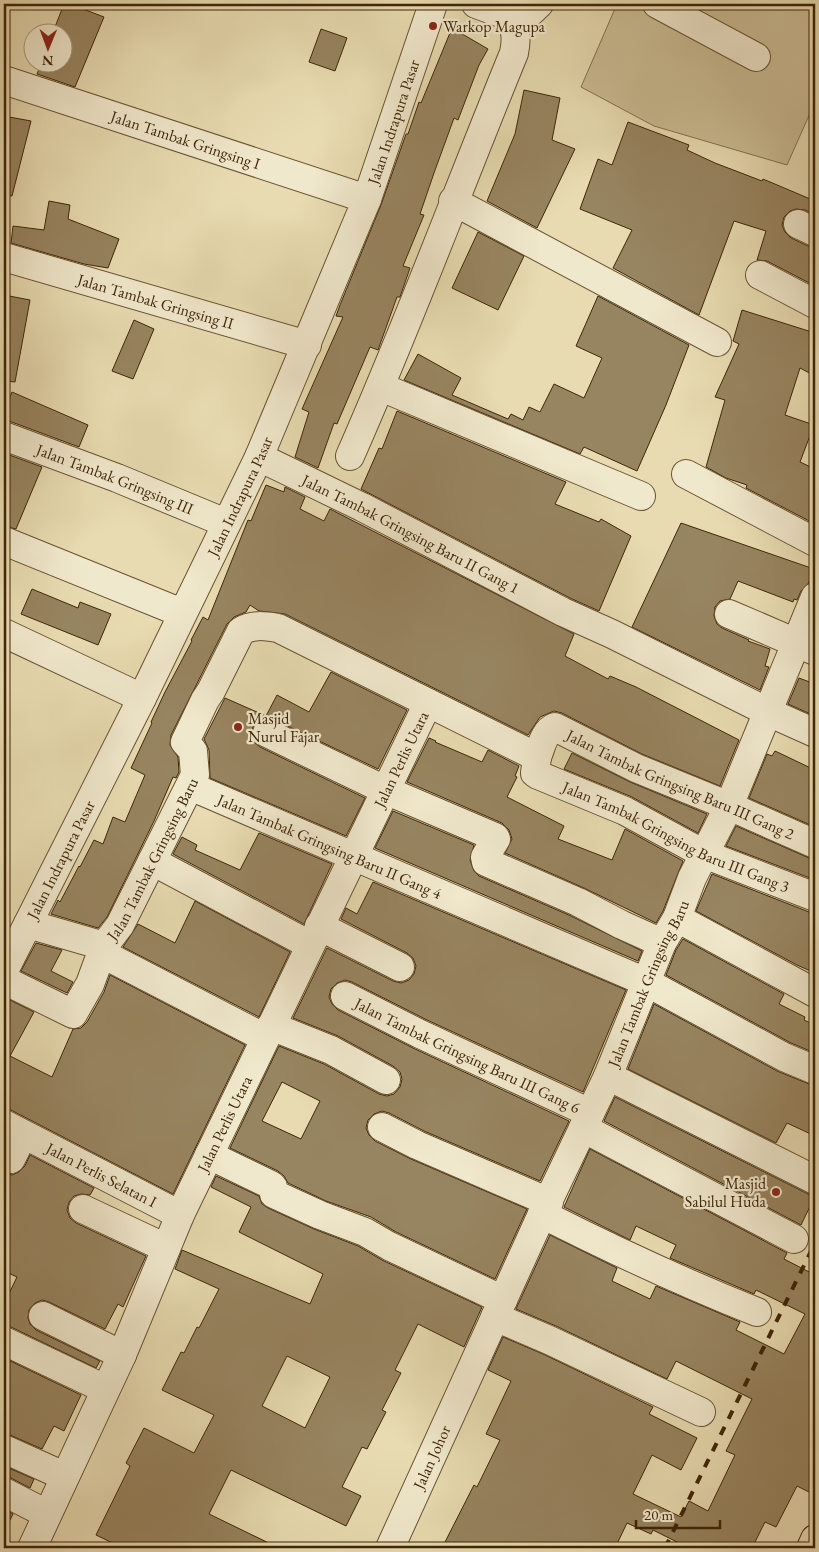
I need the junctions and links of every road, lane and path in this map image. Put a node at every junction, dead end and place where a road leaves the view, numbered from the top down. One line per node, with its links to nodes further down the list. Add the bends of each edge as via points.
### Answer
1 (433, 4): 8 (street, Jalan Indrapura Pasar)
2 (476, 4): 5 (street, via 509,16)
3 (539, 4): 5 (street)
4 (663, 5): 6 (street)
5 (515, 27): 9 (street, via 514,53)
6 (756, 57)
7 (4, 80): 8 (street, Jalan Tambak Gringsing I)
8 (367, 199): 14 (street, Jalan Indrapura Pasar)
9 (453, 201): 13 (street); 15 (street)
10 (4, 257): 14 (street, Jalan Tambak Gringsing II)
11 (760, 275): 12 (street)
12 (815, 304)
13 (717, 342)
14 (307, 345): 18 (street, Jalan Indrapura Pasar)
15 (381, 387): 17 (street); 20 (street)
16 (4, 436): 21 (street, Jalan Tambak Gringsing III)
17 (350, 456)
18 (259, 457): 21 (street, Jalan Indrapura Pasar); 32 (street, Jalan Tambak Gringsing Baru II Gang 1)
19 (686, 474): 23 (street)
20 (641, 496)
21 (226, 523): 25 (street, Jalan Indrapura Pasar)
22 (4, 541): 25 (street)
23 (815, 542)
24 (815, 597): 29 (street, Jalan Tambak Gringsing Baru)
25 (182, 613): 30 (street, Jalan Indrapura Pasar)
26 (729, 614): 29 (street)
27 (252, 627): 31 (street, Jalan Tambak Gringsing Baru III Gang 3, via 278,628); 36 (street, Jalan Tambak Gringsing Baru, via 240,631 185,742 194,755 195,775)
28 (4, 633): 30 (street)
29 (805, 647): 32 (street, Jalan Tambak Gringsing Baru)
30 (142, 698): 45 (street, Jalan Indrapura Pasar)
31 (428, 703): 35 (street, Jalan Tambak Gringsing Baru III Gang 3); 37 (street, Jalan Perlis Utara)
32 (768, 712): 34 (street, Jalan Tambak Gringsing Baru II Gang 1); 38 (street, Jalan Tambak Gringsing Baru)
33 (266, 733): 37 (street)
34 (815, 733)
35 (537, 766): 38 (street, Jalan Tambak Gringsing Baru III Gang 2, via 547,732 555,727 636,768); 40 (street, Jalan Tambak Gringsing Baru III Gang 3)
36 (190, 786): 41 (street, Jalan Tambak Gringsing Baru II Gang 4); 42 (street, Jalan Tambak Gringsing Baru)
37 (385, 790): 41 (street, Jalan Perlis Utara); 47 (street, via 495,838 485,857 486,862)
38 (730, 806): 39 (street, Jalan Tambak Gringsing Baru III Gang 2); 40 (street, Jalan Tambak Gringsing Baru)
39 (815, 844)
40 (704, 854): 43 (street, Jalan Tambak Gringsing Baru III Gang 3); 44 (street, Jalan Tambak Gringsing Baru)
41 (354, 856): 46 (street, Jalan Perlis Utara); 52 (street, Jalan Tambak Gringsing Baru II Gang 4)
42 (152, 861): 46 (street); 48 (street, Jalan Tambak Gringsing Baru, via 120,925)
43 (815, 898)
44 (677, 918): 47 (street, Jalan Tambak Gringsing Baru); 53 (street)
45 (28, 924): 48 (street); 49 (street, Jalan Indrapura Pasar)
46 (314, 936): 50 (street); 55 (street, Jalan Perlis Utara)
47 (662, 943): 52 (street, Jalan Tambak Gringsing Baru)
48 (103, 950): 51 (street, Jalan Tambak Gringsing Baru, via 90,984 73,1014); 55 (street)
49 (7, 955)
50 (400, 967)
51 (4, 980)
52 (646, 982): 56 (street, Jalan Tambak Gringsing Baru II Gang 4, via 784,1057); 57 (street, Jalan Tambak Gringsing Baru)
53 (815, 993)
54 (345, 996): 59 (street, Jalan Tambak Gringsing Baru III Gang 6)
55 (268, 1032): 58 (street, via 331,1050); 62 (street, Jalan Perlis Utara)
56 (815, 1070)
57 (608, 1076): 59 (street, Jalan Tambak Gringsing Baru); 64 (street)
58 (386, 1080)
59 (587, 1121): 65 (street, Jalan Tambak Gringsing Baru); 68 (street, Jalan Tambak Gringsing Baru III Gang 6)
60 (382, 1127): 65 (street)
61 (13, 1130): 63 (street, via 11,1159); 67 (street, Jalan Perlis Selatan I)
62 (209, 1155): 67 (street, Jalan Perlis Utara); 70 (street, via 271,1185 274,1194 365,1232)
63 (4, 1156)
64 (815, 1180)
65 (546, 1208): 70 (street, Jalan Tambak Gringsing Baru); 71 (street, via 611,1249)
66 (83, 1209): 69 (street)
67 (180, 1215): 69 (street, Jalan Perlis Utara)
68 (794, 1239)
69 (166, 1248): 74 (street, Jalan Perlis Utara)
70 (499, 1309): 75 (street, Jalan Tambak Gringsing Baru); 77 (street, via 548,1340)
71 (757, 1312)
72 (43, 1316): 74 (street)
73 (4, 1341): 76 (street)
74 (122, 1355): 76 (street, Jalan Perlis Utara)
75 (473, 1365): 84 (street, Jalan Johor)
76 (105, 1389): 79 (street, Jalan Perlis Utara)
77 (701, 1412)
78 (4, 1449): 79 (street)
79 (64, 1476): 81 (street, Jalan Perlis Utara)
80 (4, 1492): 81 (street)
81 (48, 1514): 83 (street, Jalan Perlis Utara)
82 (815, 1538): 85 (highway)
83 (32, 1548)
84 (390, 1548)
85 (811, 1548)

